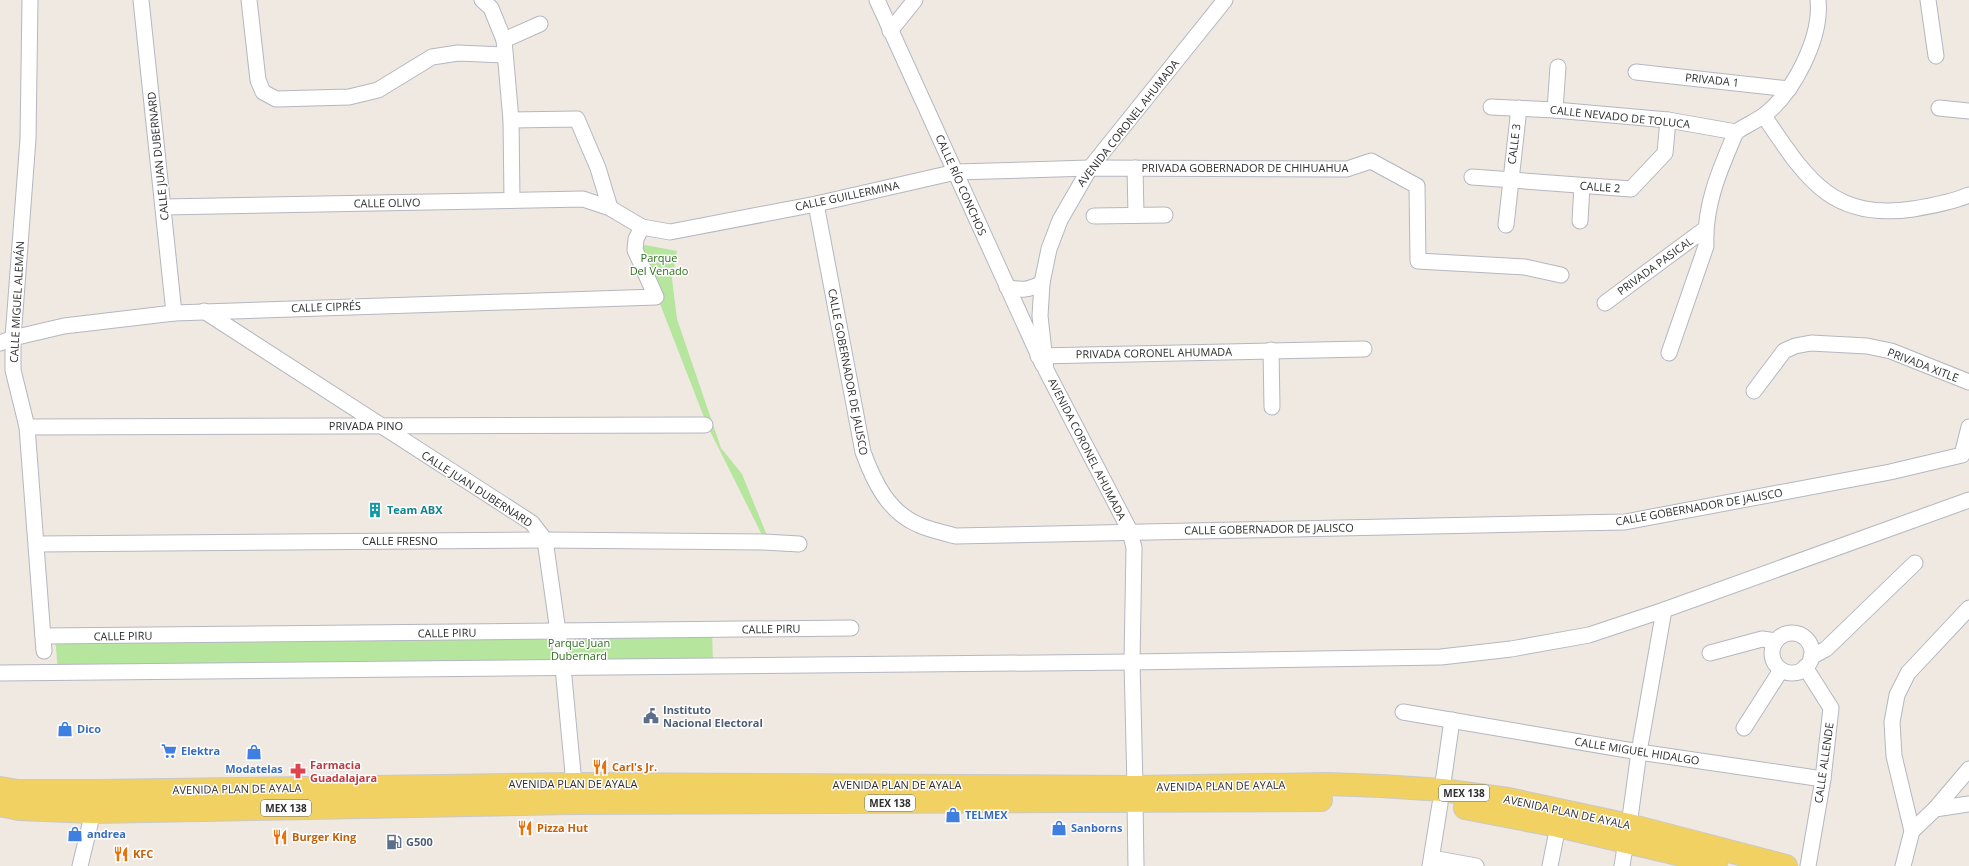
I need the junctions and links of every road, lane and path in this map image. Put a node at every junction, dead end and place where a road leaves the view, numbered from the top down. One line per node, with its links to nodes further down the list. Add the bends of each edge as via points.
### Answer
1 (30, 0): 51 (street, CALLE MIGUEL ALEMÁN, via 28,139)
2 (141, 0): 36 (street, CALLE JUAN DUBERNARD)
3 (249, 0): 13 (street, via 258,80 263,92 276,99 349,98 378,90 432,57 458,52)
4 (482, 0): 12 (street, via 491,8)
5 (877, 0): 11 (street, CALLE RÍO CONCHOS)
6 (915, 0): 11 (street)
7 (1225, 0): 27 (street, AVENIDA CORONEL AHUMADA)
8 (1818, 0): 17 (street, via 1815,32 1803,68)
9 (1928, 0): 14 (street)
10 (540, 24): 12 (street)
11 (890, 31): 29 (street, CALLE RÍO CONCHOS)
12 (504, 40): 13 (street)
13 (504, 55): 24 (street)
14 (1936, 56)
15 (1558, 67): 21 (street)
16 (1636, 72): 17 (street, PRIVADA 1)
17 (1789, 89): 23 (street)
18 (1491, 107): 19 (street, CALLE NEVADO DE TOLUCA)
19 (1519, 108): 21 (street, CALLE NEVADO DE TOLUCA); 31 (street, CALLE 3)
20 (1939, 108): 22 (street)
21 (1555, 110): 25 (street, CALLE NEVADO DE TOLUCA)
22 (1969, 111)
23 (1764, 116): 26 (street); 33 (street, via 1811,180 1837,200 1863,210 1895,211)
24 (510, 120): 34 (street); 37 (street, via 577,119 598,168)
25 (1668, 120): 26 (street, CALLE NEVADO DE TOLUCA); 32 (street, CALLE 2, via 1665,153 1631,189)
26 (1736, 132): 44 (street, via 1715,181)
27 (1090, 168): 28 (street, PRIVADA GOBERNADOR DE CHIHUAHUA); 29 (street, CALLE GUILLERMINA); 46 (street, AVENIDA CORONEL AHUMADA, via 1060,220 1049,249)
28 (1135, 168): 38 (street); 45 (street, PRIVADA GOBERNADOR DE CHIHUAHUA, via 1347,169 1371,161 1417,186 1418,261 1525,267)
29 (956, 172): 35 (street, CALLE GUILLERMINA); 47 (street, CALLE RÍO CONCHOS)
30 (1472, 177): 31 (street, CALLE 2)
31 (1510, 180): 32 (street, CALLE 2); 42 (street, CALLE 3)
32 (1582, 186): 41 (street)
33 (1969, 195)
34 (512, 200): 36 (street, CALLE OLIVO); 37 (street, CALLE OLIVO, via 583,199)
35 (816, 204): 43 (street, CALLE GUILLERMINA, via 670,232); 64 (street, CALLE GOBERNADOR DE JALISCO, via 862,452 876,485 895,510 918,525 955,536)
36 (163, 207): 50 (street, CALLE JUAN DUBERNARD)
37 (610, 208): 43 (street, CALLE GUILLERMINA)
38 (1136, 215): 39 (street); 40 (street)
39 (1165, 215)
40 (1094, 216)
41 (1580, 221)
42 (1506, 224)
43 (642, 227): 49 (street, CALLE CIPRÉS, via 634,244 635,250 656,297)
44 (1705, 229): 48 (street, PRIVADA PASICAL); 54 (street, via 1706,246)
45 (1560, 274)
46 (1042, 283): 47 (street, via 1025,290); 55 (street, AVENIDA CORONEL AHUMADA, via 1040,316)
47 (1007, 287): 55 (street, CALLE RÍO CONCHOS)
48 (1605, 303)
49 (204, 311): 50 (street, CALLE CIPRÉS); 60 (street, CALLE JUAN DUBERNARD)
50 (174, 313): 51 (street, CALLE CIPRÉS, via 64,326)
51 (6, 340): 61 (street, CALLE MIGUEL ALEMÁN)
52 (1364, 349): 53 (street, PRIVADA CORONEL AHUMADA)
53 (1270, 350): 55 (street, PRIVADA CORONEL AHUMADA); 58 (street)
54 (1669, 353)
55 (1043, 360): 64 (street, AVENIDA CORONEL AHUMADA)
56 (1969, 382): 57 (street, PRIVADA XITLE, via 1891,351 1867,346 1811,343 1784,351)
57 (1754, 391)
58 (1272, 407)
59 (705, 425): 60 (street, PRIVADA PINO)
60 (380, 426): 61 (street, PRIVADA PINO); 65 (street, CALLE JUAN DUBERNARD, via 532,523)
61 (27, 428): 66 (street, CALLE MIGUEL ALEMÁN)
62 (1969, 428): 64 (street, CALLE GOBERNADOR DE JALISCO, via 1962,455 1890,472 1625,522)
63 (1969, 500): 70 (street)
64 (1130, 531): 76 (street, AVENIDA CORONEL AHUMADA, via 1134,548)
65 (545, 540): 66 (street, CALLE FRESNO); 67 (street, CALLE FRESNO); 72 (street, CALLE JUAN DUBERNARD)
66 (37, 544): 74 (street, CALLE MIGUEL ALEMÁN)
67 (799, 544)
68 (1915, 563): 77 (street, via 1826,650)
69 (1969, 608): 96 (street, via 1908,673 1897,695 1892,722 1894,756)
70 (1664, 610): 76 (street, via 1588,635 1511,649 1441,657); 84 (street)
71 (850, 628): 72 (street, CALLE PIRU)
72 (558, 632): 74 (street, CALLE PIRU); 78 (street, CALLE JUAN DUBERNARD)
73 (1776, 641): 75 (street, via 1762,639); 77 (street, via 1789,633 1803,636 1811,649); 79 (street, via 1772,648 1772,657)
74 (44, 643)
75 (1710, 653)
76 (1132, 662): 78 (street); 89 (street, AVENIDA CORONEL AHUMADA)
77 (1808, 662): 79 (street, via 1794,672); 86 (street, CALLE ALLENDE, via 1831,708)
78 (563, 667): 80 (street); 88 (street, CALLE JUAN DUBERNARD)
79 (1781, 670): 83 (street)
80 (0, 673)
81 (1403, 712): 82 (street, CALLE MIGUEL HIDALGO)
82 (1452, 720): 84 (street, CALLE MIGUEL HIDALGO); 90 (street)
83 (1744, 728)
84 (1639, 752): 86 (street, CALLE MIGUEL HIDALGO); 97 (street)
85 (1969, 770): 93 (street)
86 (1823, 779): 106 (street, CALLE ALLENDE)
87 (0, 788): 88 (main road, AVENIDA PLAN DE AYALA / MEX 138, via 18,791)
88 (573, 793): 89 (main road, AVENIDA PLAN DE AYALA / MEX 138); 94 (main road, AVENIDA PLAN DE AYALA / MEX 138)
89 (1135, 794): 90 (main road, AVENIDA PLAN DE AYALA / MEX 138, via 1345,800); 100 (street, AVENIDA CORONEL AHUMADA)
90 (1441, 797): 95 (main road, AVENIDA PLAN DE AYALA / MEX 138); 97 (main road, AVENIDA PLAN DE AYALA / MEX 138, via 1508,799); 98 (street)
91 (1969, 804): 93 (street)
92 (0, 806): 94 (main road, AVENIDA PLAN DE AYALA / MEX 138)
93 (1935, 809): 96 (street)
94 (93, 812): 99 (street)
95 (1558, 826): 97 (main road, AVENIDA PLAN DE AYALA / MEX 138); 102 (street)
96 (1912, 831): 107 (street)
97 (1627, 833): 103 (street); 104 (main road, AVENIDA PLAN DE AYALA / MEX 138); 105 (main road, AVENIDA PLAN DE AYALA / MEX 138)
98 (1431, 862): 101 (street)
99 (80, 866)
100 (1136, 866)
101 (1476, 866)
102 (1550, 866)
103 (1622, 866)
104 (1727, 866)
105 (1786, 866)
106 (1808, 866)
107 (1903, 866)

